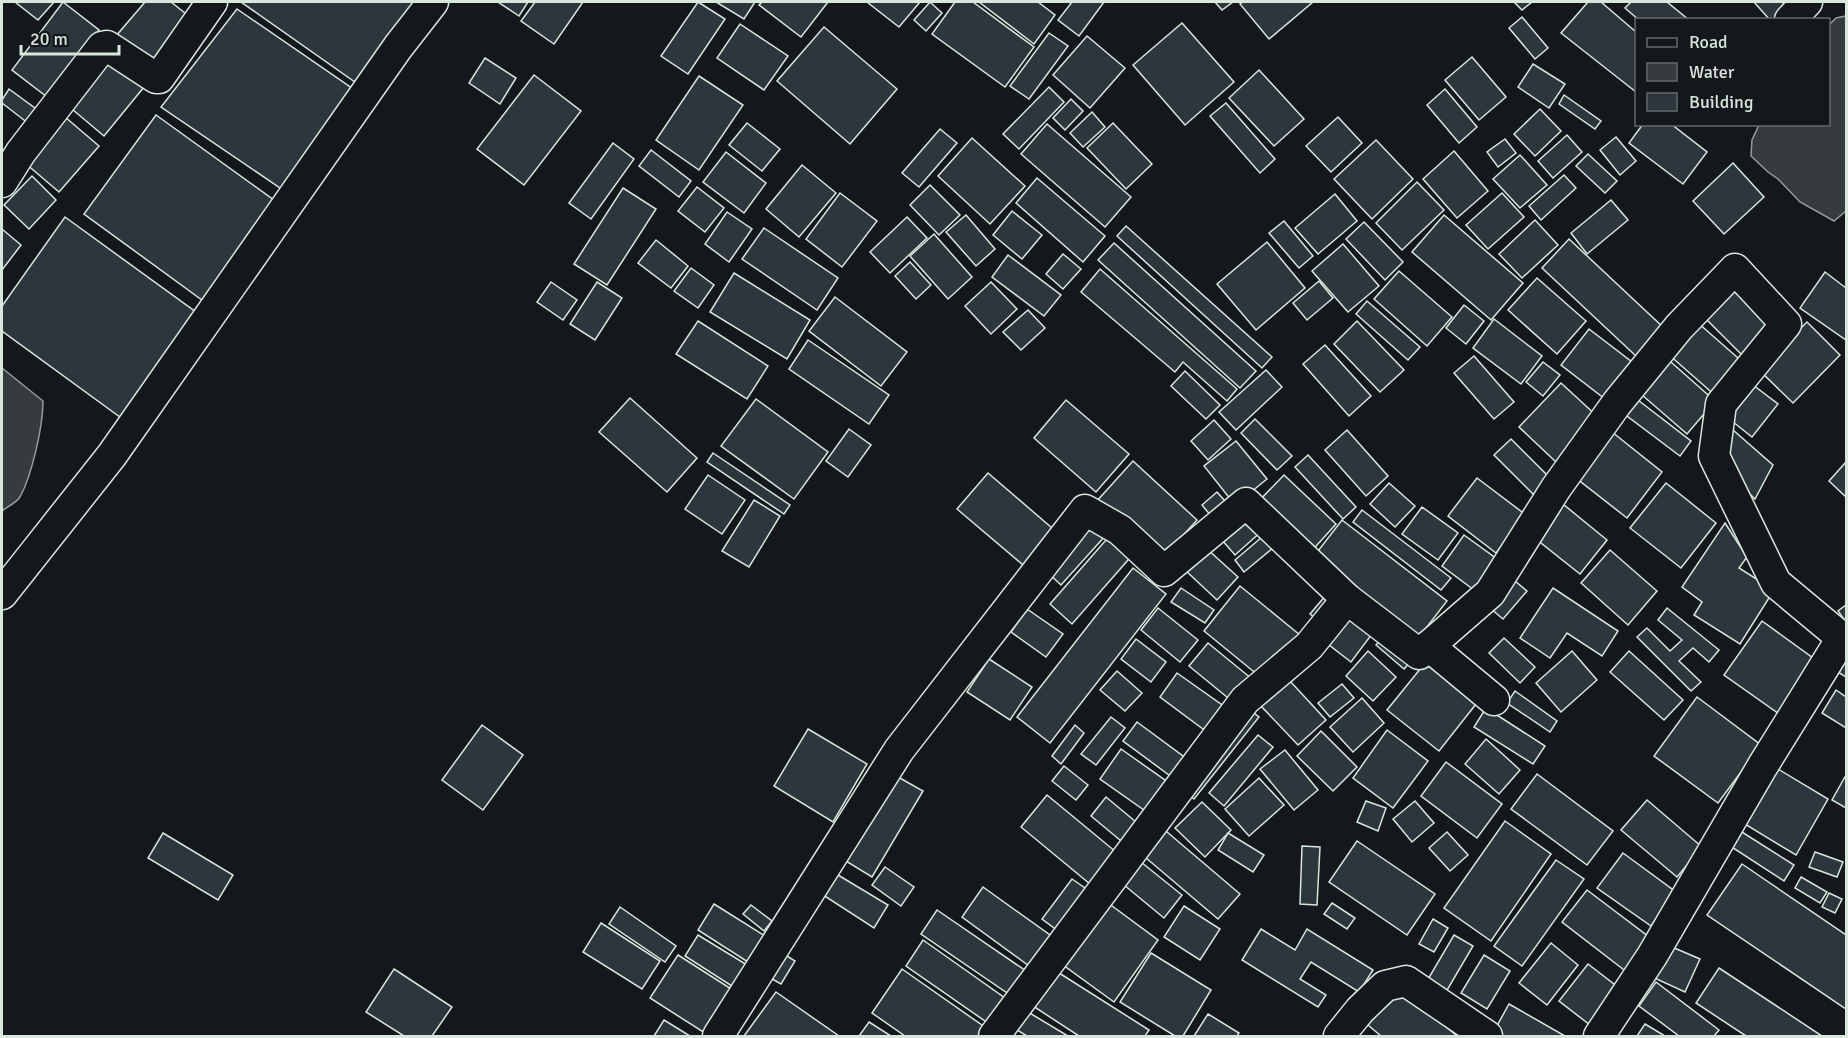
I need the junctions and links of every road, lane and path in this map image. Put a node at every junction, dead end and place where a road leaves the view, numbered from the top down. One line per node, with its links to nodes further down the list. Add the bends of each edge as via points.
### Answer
1 (212, 2): 5 (street, via 159,78 107,46 102,47)
2 (433, 2): 6 (street, via 391,56 112,455)
3 (1808, 2): 4 (street)
4 (1792, 18)
5 (2, 182)
6 (2, 594)
7 (1347, 599): 8 (street, via 1419,654); 10 (street, via 1246,503 1164,571 1120,530 1085,510 899,750); 11 (street, via 1309,646 1245,700)
8 (1429, 646): 9 (street); 14 (street, via 1490,593 1556,488 1617,404 1679,327 1735,268 1786,324 1721,404 1714,456 1776,583 1842,638 1652,956)
9 (1494, 700)
10 (718, 1036)
11 (994, 1036)
12 (1339, 1036): 13 (street, via 1385,986 1406,981)
13 (1487, 1036)
14 (1599, 1036)

